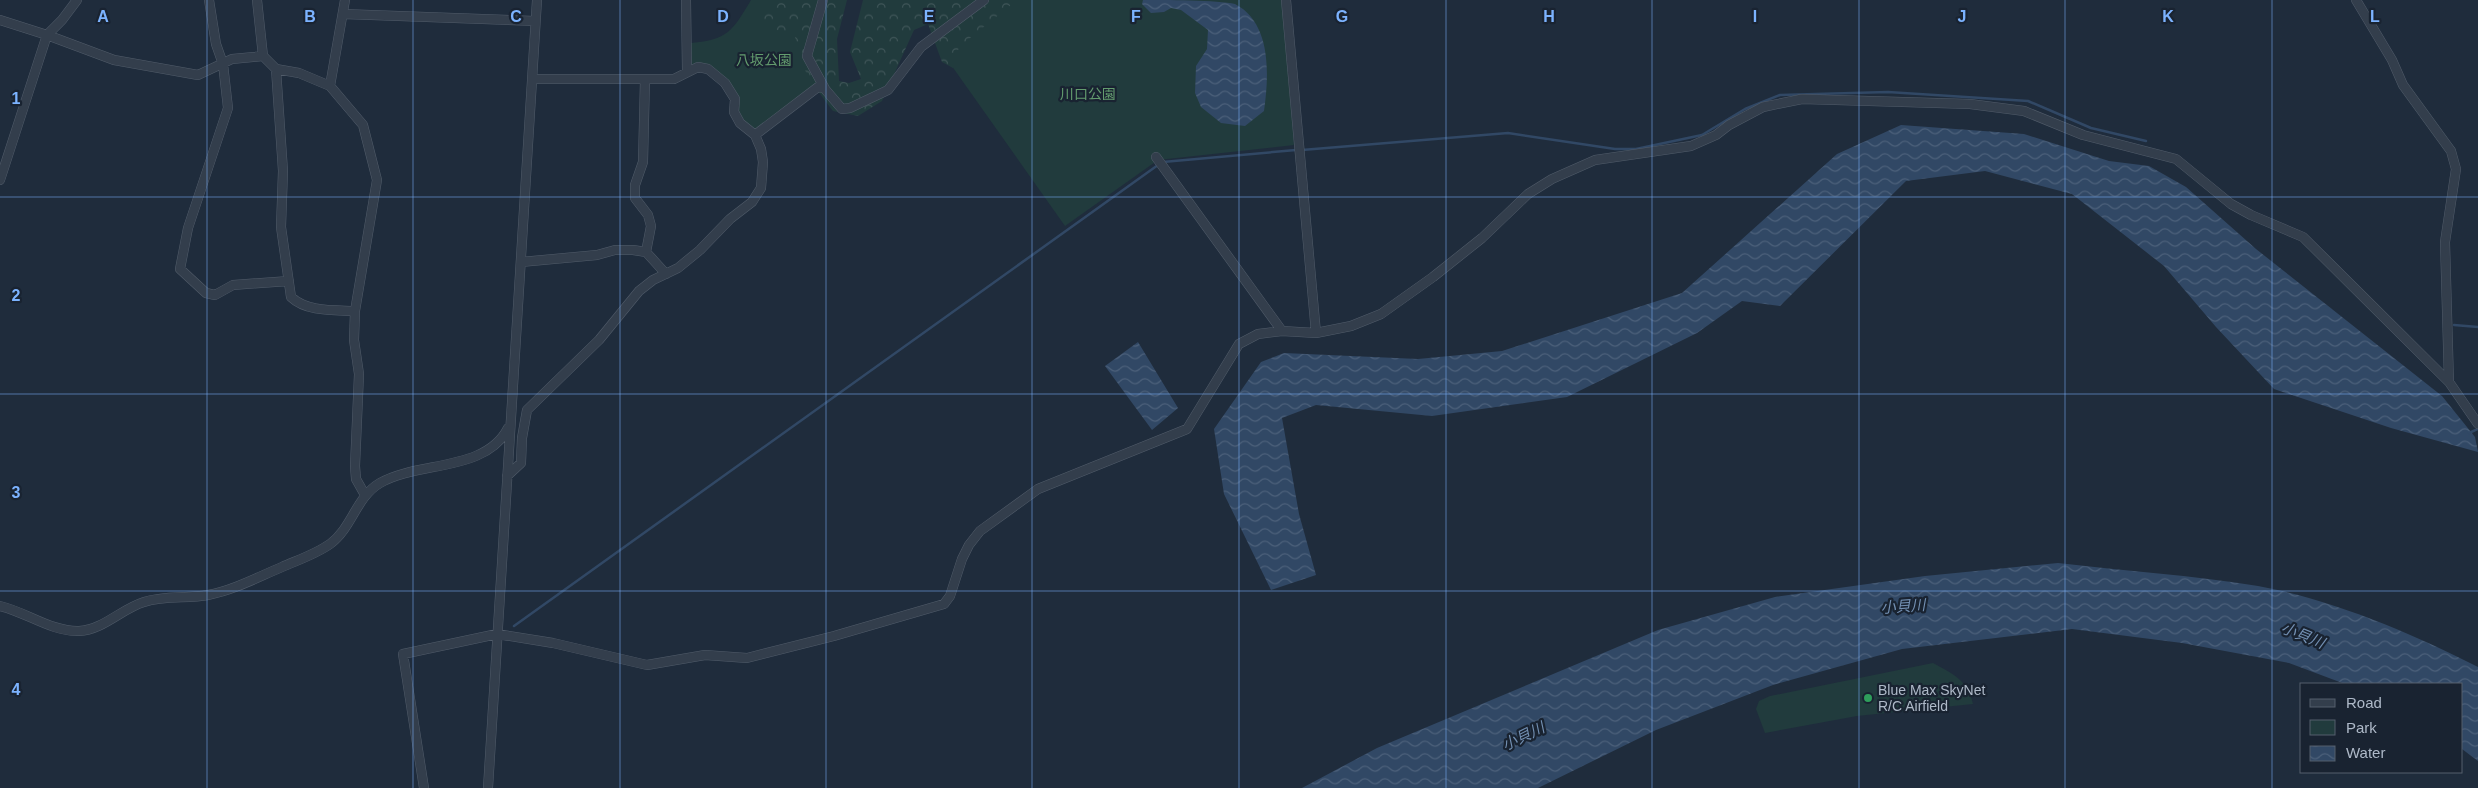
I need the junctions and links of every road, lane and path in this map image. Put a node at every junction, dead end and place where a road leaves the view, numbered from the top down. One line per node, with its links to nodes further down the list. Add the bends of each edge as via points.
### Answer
1 (77, 0): 14 (street)
2 (209, 0): 16 (street, via 216,44)
3 (257, 0): 15 (street)
4 (345, 0): 11 (street)
5 (537, 0): 13 (street)
6 (686, 0): 18 (street)
7 (823, 0): 22 (street, via 807,56)
8 (984, 0): 22 (street, via 921,47 888,90 842,109)
9 (1286, 0): 32 (street)
10 (2356, 0): 33 (street, via 2403,85 2451,151 2456,169 2445,242)
11 (343, 14): 13 (street); 21 (street)
12 (0, 20): 14 (street)
13 (535, 21): 19 (street)
14 (47, 35): 16 (street, via 114,60 198,75); 25 (street)
15 (263, 56): 16 (street); 17 (street)
16 (223, 64): 29 (street, via 228,108 188,228 180,269 206,293 215,295 233,285)
17 (276, 69): 21 (street, via 299,73); 29 (street, via 283,171 282,226)
18 (687, 71): 20 (street, via 674,79); 23 (street, via 698,67 717,75 735,99 734,112 740,123)
19 (532, 79): 20 (street); 27 (street)
20 (645, 79): 26 (street, via 643,162 635,186 635,198 648,215 651,226)
21 (330, 86): 30 (street, via 363,125 377,180)
22 (825, 89): 23 (street, via 818,87)
23 (755, 135): 28 (street, via 763,162 761,188 752,202 700,250)
24 (1156, 157): 31 (street)
25 (0, 180)
26 (646, 252): 27 (street, via 615,250 598,255); 28 (street)
27 (521, 262): 34 (street)
28 (666, 274): 36 (street, via 639,291 599,340 527,410 521,463)
29 (289, 281): 30 (street, via 291,297 299,304)
30 (355, 311): 37 (street, via 354,340 359,374 354,466 356,479)
31 (1282, 332): 32 (street); 39 (street, via 1258,334 1239,344 1187,429 1038,489 980,531 962,559 950,596 944,604 747,658 705,655 647,665)
32 (1316, 332): 33 (street, via 1351,326 1381,314 1475,244 1528,194 1552,179 1595,160 1690,146 1716,135 1763,107 1802,100 1970,104 2024,111 2083,135 2176,159 2232,204 2303,237)
33 (2449, 382): 35 (street)
34 (510, 424): 36 (street); 37 (street, via 503,438 482,454 400,475 380,483)
35 (2478, 424)
36 (507, 476): 39 (street)
37 (365, 495): 38 (street, via 346,528 332,543 228,590 145,601 99,626 79,631 56,627)
38 (0, 606)
39 (497, 634): 40 (street, via 403,654); 41 (street)
40 (424, 788)
41 (488, 788)

